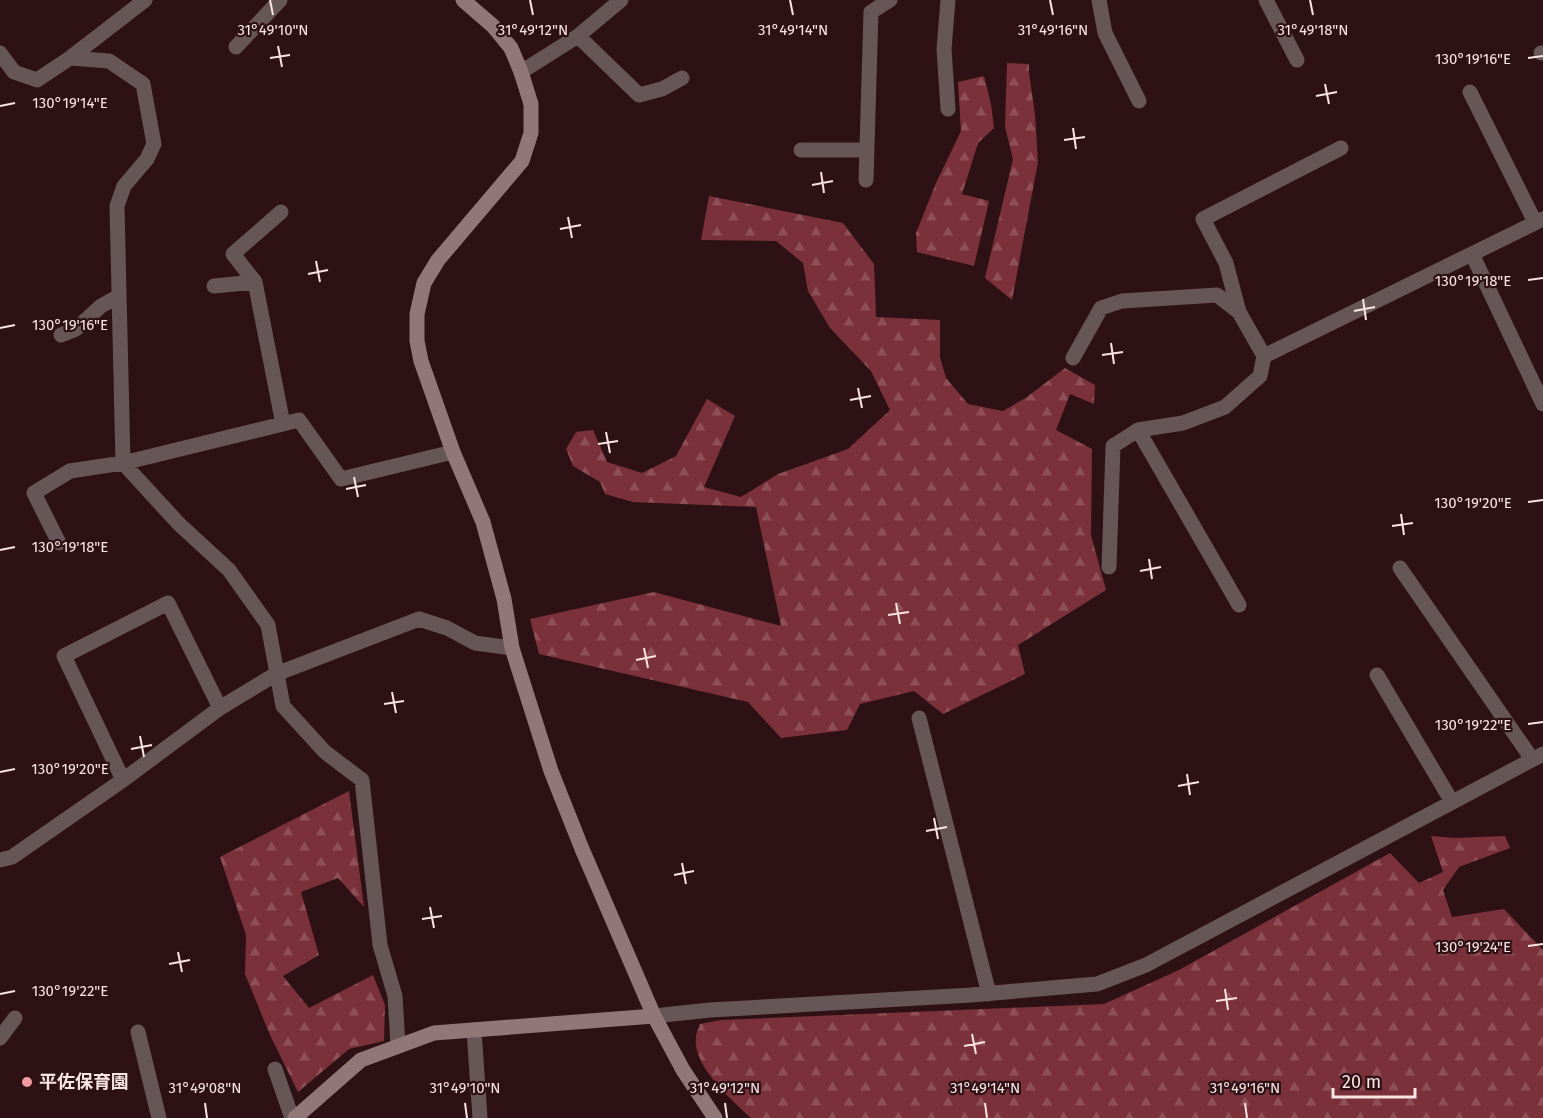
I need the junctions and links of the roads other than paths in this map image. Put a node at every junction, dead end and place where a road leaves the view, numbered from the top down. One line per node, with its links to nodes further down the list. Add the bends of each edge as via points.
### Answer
1 (145, 0): 13 (street)
2 (280, 0): 11 (street)
3 (621, 0): 10 (street)
4 (891, 0): 9 (street)
5 (948, 0): 19 (street, via 944,49)
6 (1099, 0): 18 (street, via 1104,33)
7 (1266, 0): 14 (street)
8 (466, 1): 15 (street, via 511,48)
9 (871, 6): 22 (street)
10 (578, 36): 15 (street); 16 (street, via 639,95)
11 (236, 47)
12 (0, 53): 13 (street, via 14,72 37,80)
13 (70, 58): 29 (street, via 109,61 143,84 154,144 147,159 124,186 117,206)
14 (1297, 60)
15 (521, 72): 37 (street, via 531,104 531,133 522,161 438,260 424,283 417,314 421,362)
16 (682, 78)
17 (1470, 92): 25 (street)
18 (1139, 101)
19 (948, 109)
20 (1341, 148): 30 (street, via 1203,219 1226,263)
21 (801, 150): 22 (street)
22 (867, 150): 23 (street)
23 (866, 180)
24 (280, 212): 27 (street, via 233,254)
25 (1539, 221): 26 (street)
26 (1472, 254): 32 (street); 34 (street)
27 (255, 282): 28 (street); 35 (street)
28 (214, 286)
29 (119, 296): 31 (street, via 101,306 76,329); 38 (street)
30 (1239, 312): 32 (street); 33 (street, via 1217,296 1122,301 1101,308)
31 (61, 334)
32 (1264, 356): 36 (street, via 1260,376 1225,407 1183,423)
33 (1073, 358)
34 (1543, 404)
35 (283, 424): 37 (street, via 299,420 341,479); 38 (street)
36 (1138, 430): 40 (street, via 1113,446); 42 (street)
37 (453, 452): 43 (street, via 483,522 504,599)
38 (123, 463): 39 (street, via 70,471 34,493); 44 (street, via 179,524 229,570 268,625)
39 (59, 543)
40 (1109, 567)
41 (1400, 568): 48 (street)
42 (1239, 605)
43 (512, 648): 44 (street, via 475,643 447,628 419,620); 53 (street, via 550,771)
44 (276, 674): 46 (street); 58 (street, via 283,706 325,752 362,780 380,945 395,996)
45 (1377, 675): 50 (street)
46 (220, 708): 49 (street); 49 (street, via 168,603 64,656)
47 (919, 718): 52 (street)
48 (1538, 757): 50 (street)
49 (123, 780): 51 (street, via 12,857)
50 (1452, 802): 52 (street, via 1146,965 1097,984)
51 (0, 861)
52 (989, 994): 53 (street)
53 (654, 1016): 55 (street); 63 (street)
54 (15, 1018): 57 (street)
55 (474, 1030): 58 (street, via 434,1033); 62 (street)
56 (138, 1032): 60 (street)
57 (0, 1038)
58 (398, 1045): 61 (street, via 361,1060)
59 (275, 1069): 61 (street)
60 (159, 1118)
61 (293, 1118)
62 (480, 1118)
63 (715, 1118)

